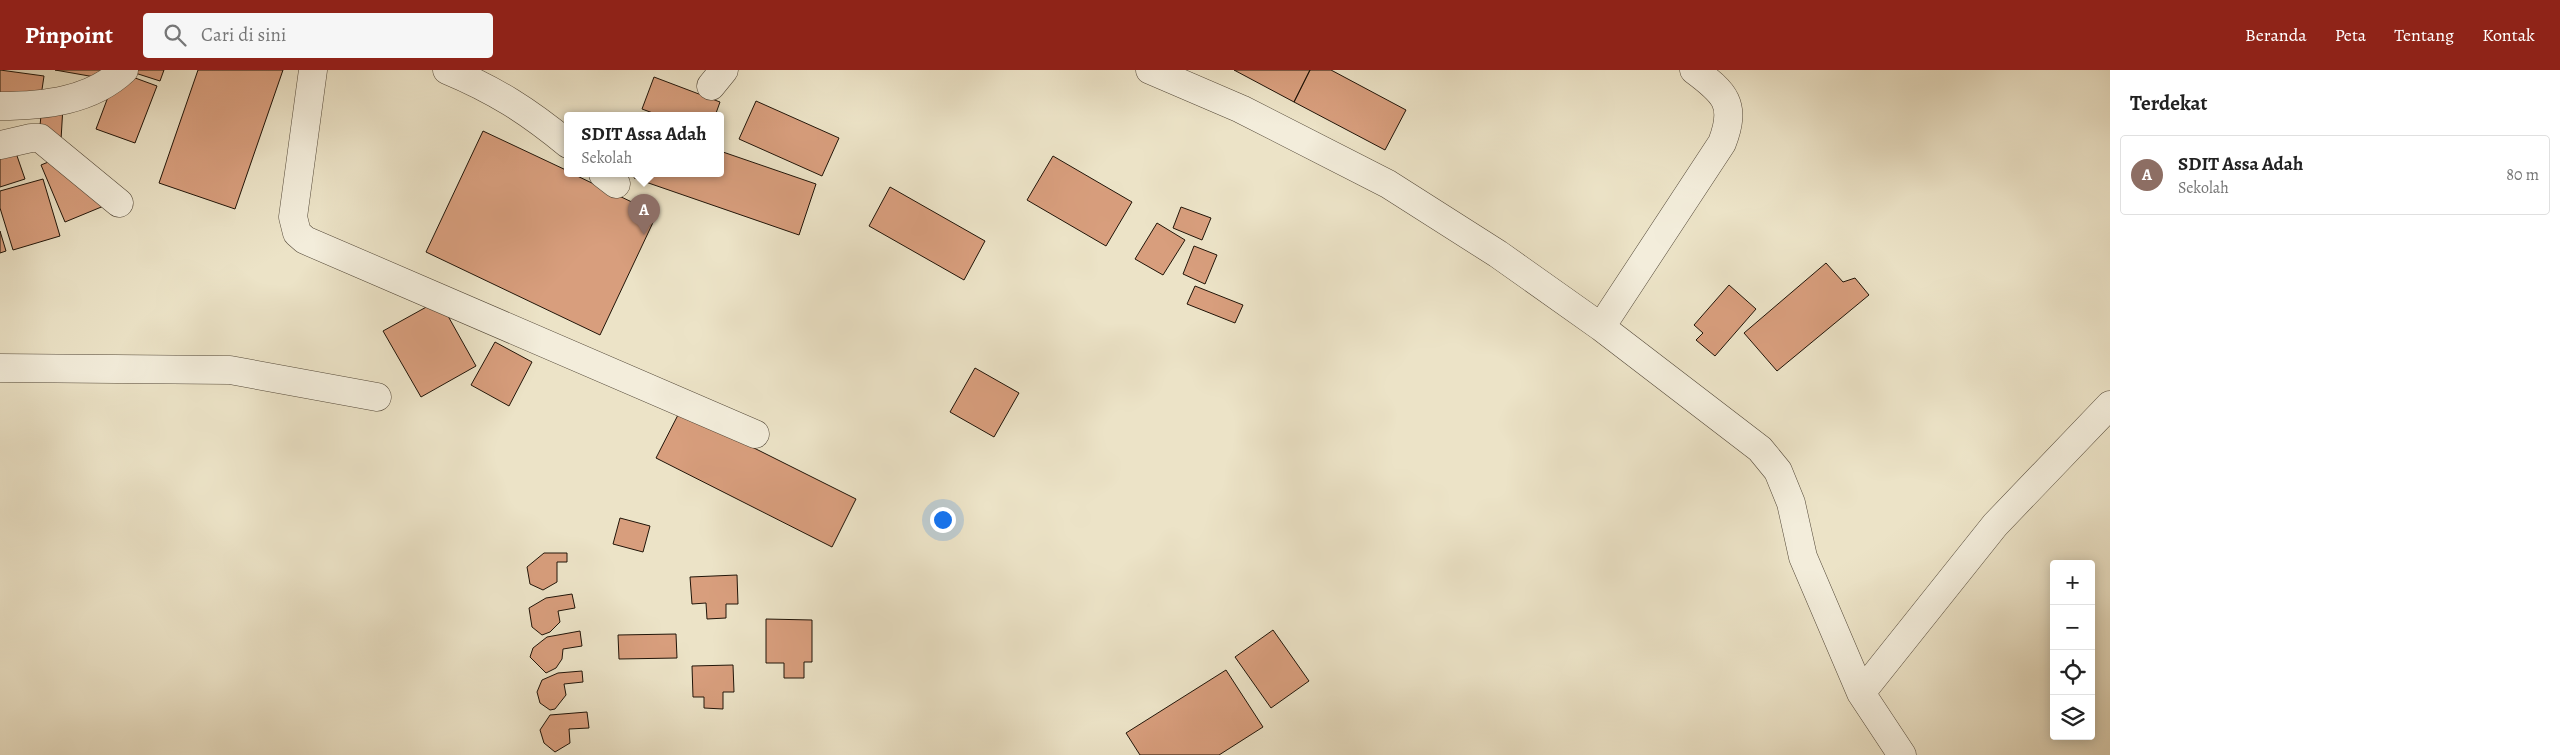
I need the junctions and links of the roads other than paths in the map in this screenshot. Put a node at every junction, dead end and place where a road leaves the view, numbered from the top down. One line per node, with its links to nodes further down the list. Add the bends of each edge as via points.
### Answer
1 (124, 70): 6 (street, via 111,83 77,97 50,103)
2 (313, 70): 14 (street, via 293,217 297,233 305,240)
3 (448, 70): 7 (street, via 508,98)
4 (1150, 70): 10 (street, via 1241,109 1388,184 1498,254)
5 (1694, 70): 10 (street, via 1713,84 1729,111 1722,143)
6 (0, 106)
7 (564, 141)
8 (0, 145): 9 (street, via 40,138)
9 (119, 203)
10 (1601, 327): 15 (street, via 1760,448 1778,471 1791,503 1803,557)
11 (0, 368): 12 (street, via 230,370)
12 (377, 397)
13 (2110, 405): 15 (street, via 1996,525)
14 (755, 434)
15 (1861, 693): 16 (street)
16 (1902, 755)

